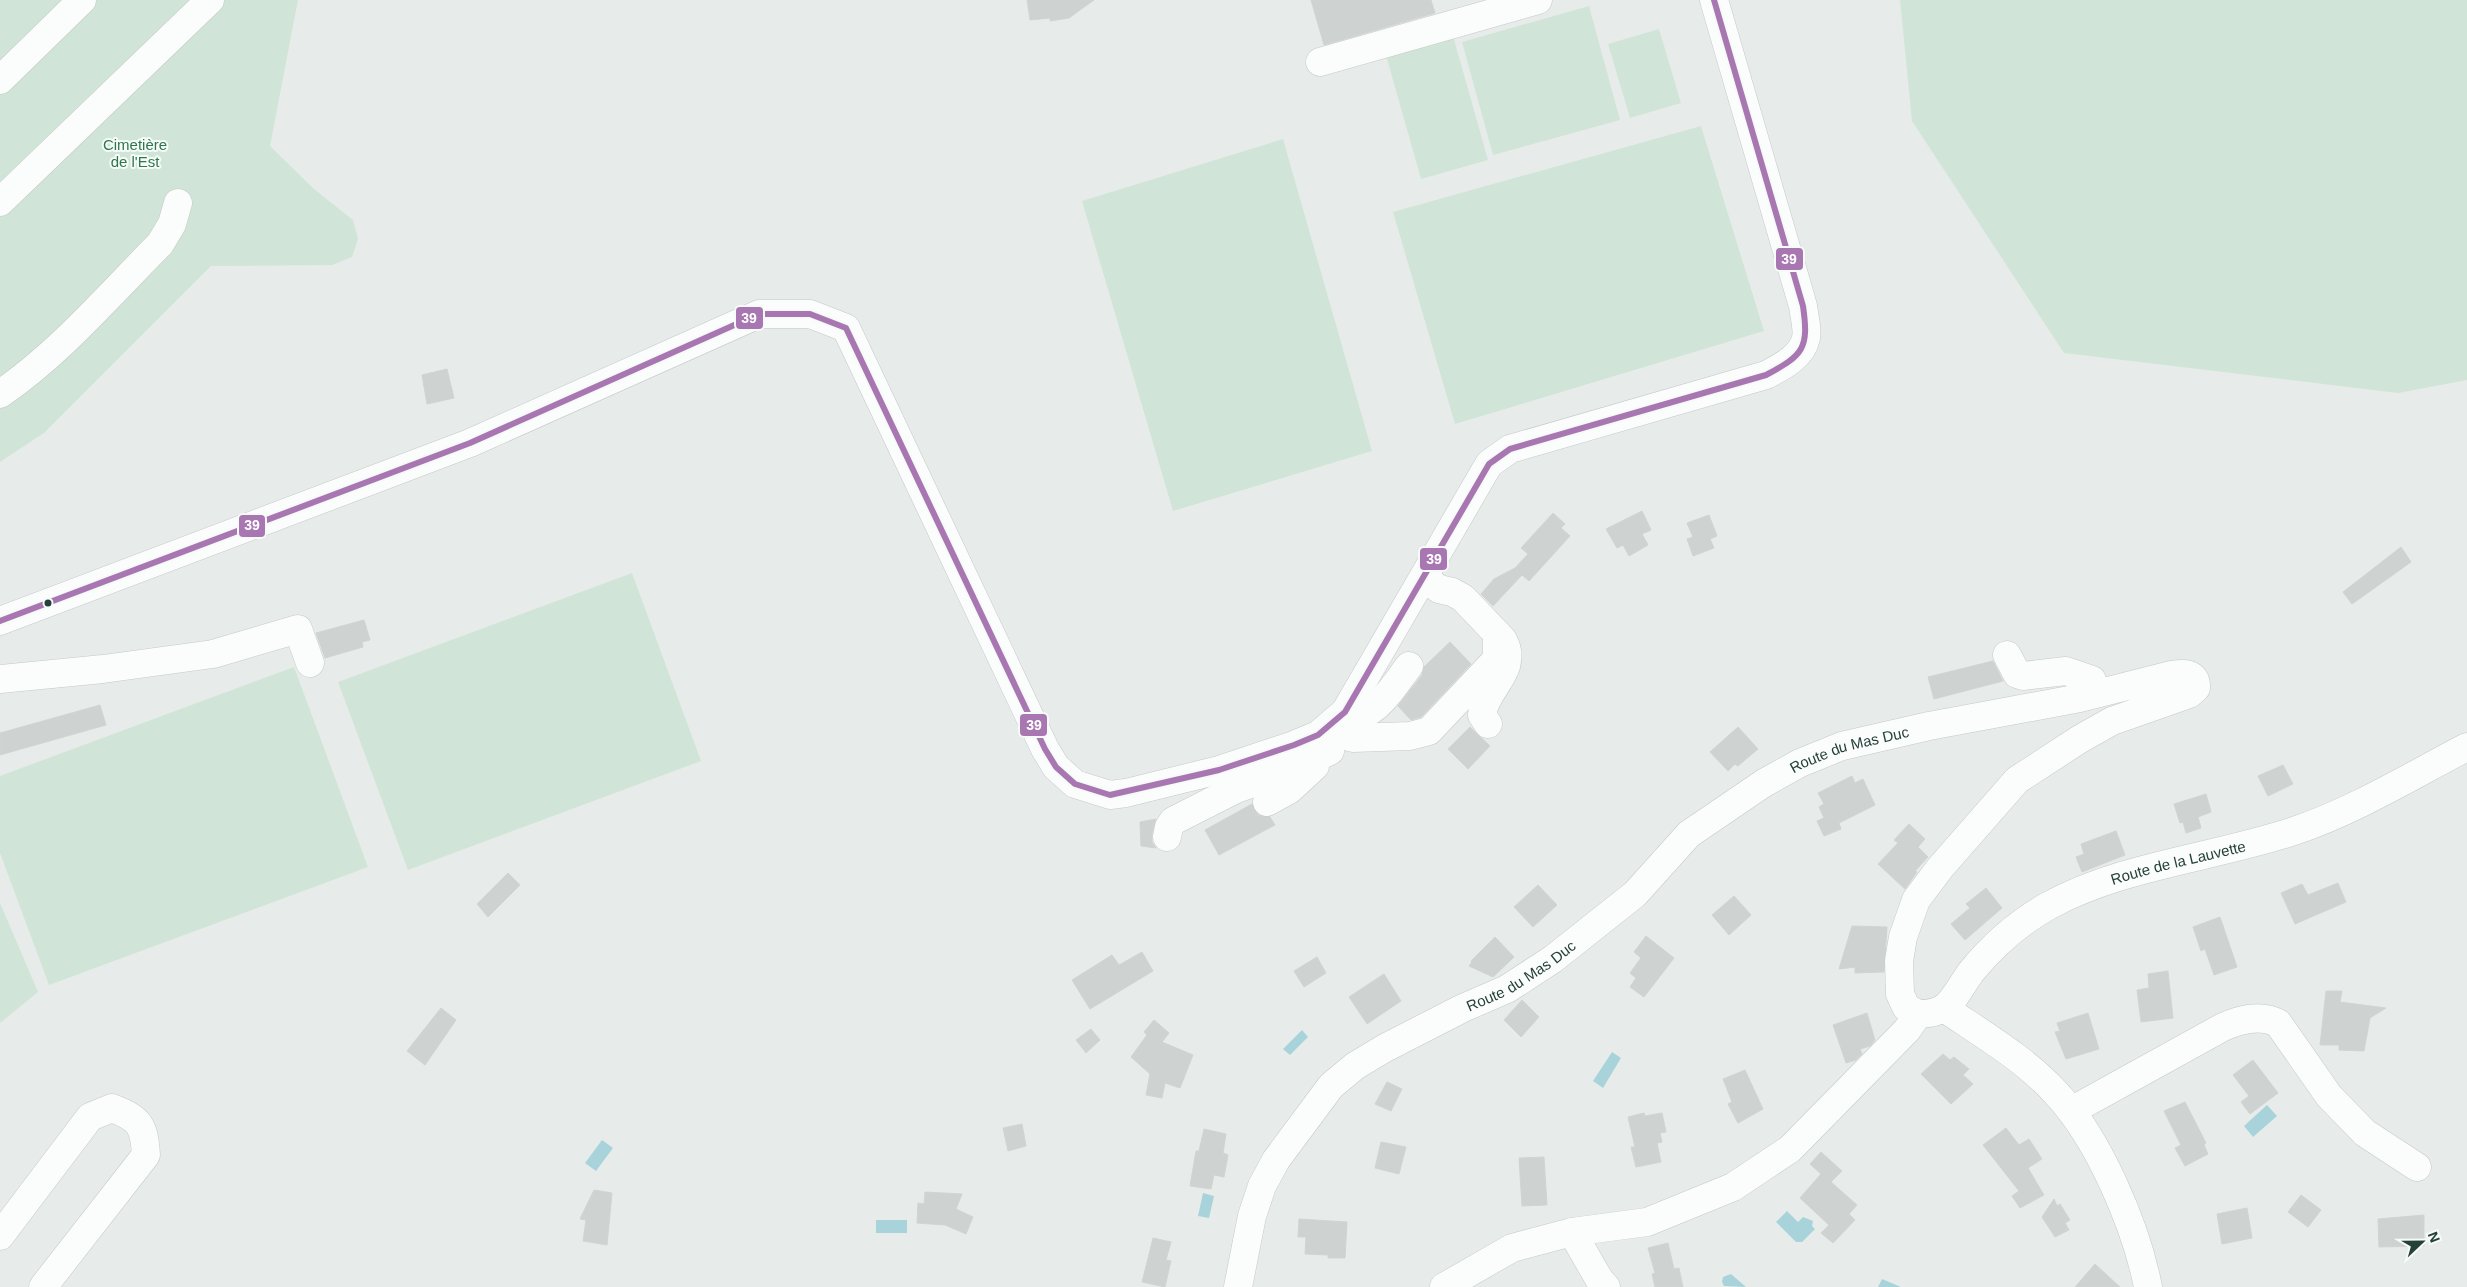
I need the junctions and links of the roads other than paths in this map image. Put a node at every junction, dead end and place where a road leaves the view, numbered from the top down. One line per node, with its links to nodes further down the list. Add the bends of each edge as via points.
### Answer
1 (82, 0): 6 (street)
2 (210, 0): 7 (street)
3 (1538, 0): 5 (street)
4 (1714, 0): 10 (street, via 1803,306 1806,338 1798,353 1784,366 1766,375 1510,449 1489,464)
5 (1320, 62)
6 (0, 80)
7 (0, 202)
8 (178, 203): 9 (street, via 172,224 160,244 61,344)
9 (0, 394)
10 (1424, 578): 12 (street, via 1439,589 1463,598); 21 (street)
11 (0, 621): 21 (street, via 470,443 759,314 810,314 846,328 1045,750 1056,767 1075,784 1110,795 1151,788 1294,745 1318,734)
12 (1497, 634): 21 (street, via 1495,661 1429,731 1410,736 1353,738 1345,736); 22 (street, via 1507,647 1508,658 1503,676 1483,707 1482,715)
13 (2007, 656): 17 (street, via 2017,674 2023,676 2066,671)
14 (310, 663): 16 (street, via 298,629 213,654)
15 (1409, 666): 21 (street, via 1374,707 1362,715)
16 (0, 679)
17 (2092, 680): 18 (street, via 2133,675 2140,676); 19 (street)
18 (2145, 682): 23 (street, Route du Mas Duc); 29 (street, Route du Mas Duc, via 2183,673 2192,675 2196,688 2189,694 2112,721 2017,780 1916,900 1903,937 1899,961 1900,994 1906,1007)
19 (2060, 686)
20 (1965, 704): 23 (street, via 1905,719 1898,723)
21 (1336, 719): 25 (street, via 1336,745)
22 (1488, 724)
23 (1894, 734): 35 (street, Route du Mas Duc, via 1842,746 1781,773 1689,834 1635,894 1553,959 1507,989 1385,1048 1355,1066 1331,1086 1276,1160 1262,1186 1252,1216)
24 (2467, 747): 28 (street, Route de la Lauvette, via 2355,806 2293,832 2140,872 2069,896 2016,927 1991,949)
25 (1330, 751): 26 (street, via 1289,790); 27 (street, via 1236,789 1173,820)
26 (1267, 802)
27 (1168, 837)
28 (1944, 1008): 29 (street, via 1930,1014); 30 (street, via 2025,1065)
29 (1918, 1014): 32 (street, via 1907,1030 1790,1149 1732,1187 1647,1222)
30 (2071, 1110): 31 (street, via 2223,1026 2244,1019 2268,1019 2278,1023 2329,1096 2366,1134); 38 (street, via 2117,1193 2142,1258)
31 (2417, 1167)
32 (1572, 1232): 36 (street, via 1512,1248); 37 (street)
33 (0, 1236): 34 (street, via 90,1117 112,1108 131,1116 144,1132 146,1155)
34 (43, 1287)
35 (1238, 1287)
36 (1444, 1287)
37 (1606, 1287)
38 (2148, 1287)

